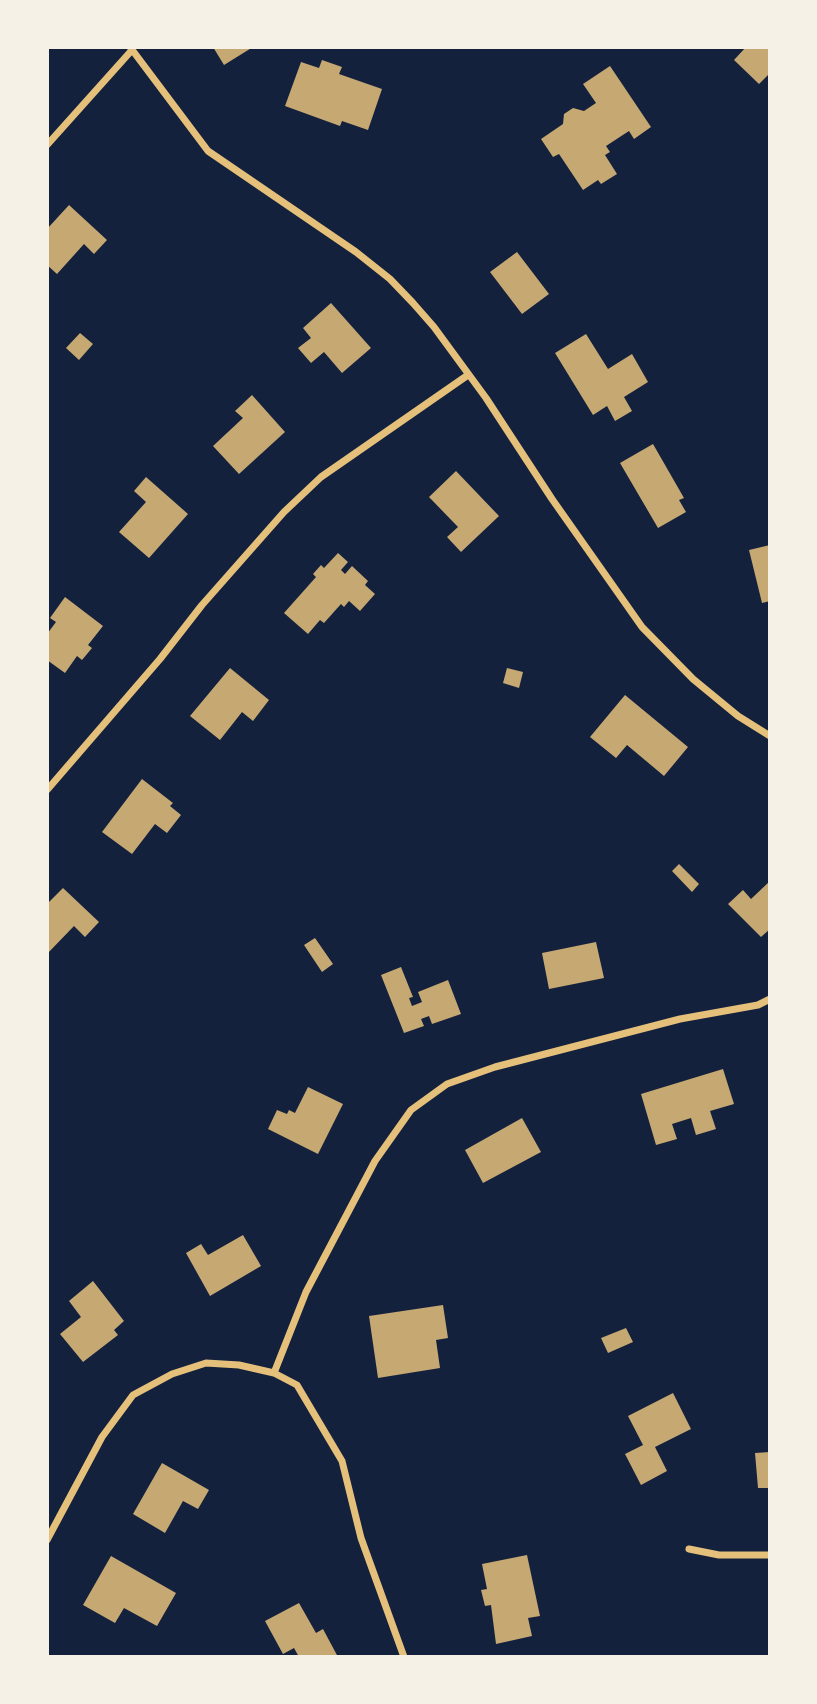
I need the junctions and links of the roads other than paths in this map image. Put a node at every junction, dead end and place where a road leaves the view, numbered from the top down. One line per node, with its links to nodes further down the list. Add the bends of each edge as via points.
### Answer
1 (131, 49): 2 (street); 3 (street, via 213,156 390,278 434,327)
2 (47, 145)
3 (468, 375): 4 (street, via 642,626 693,679); 5 (street, via 321,477 284,512)
4 (770, 736)
5 (47, 790)
6 (770, 999): 7 (street, via 495,1067 447,1084 411,1111 375,1161 313,1280)
7 (274, 1373): 8 (street, via 239,1364 206,1363 172,1374 133,1395 102,1437); 11 (street, via 297,1385 342,1461 361,1538)
8 (47, 1540)
9 (689, 1549): 10 (street, via 719,1555)
10 (770, 1555)
11 (404, 1657)

